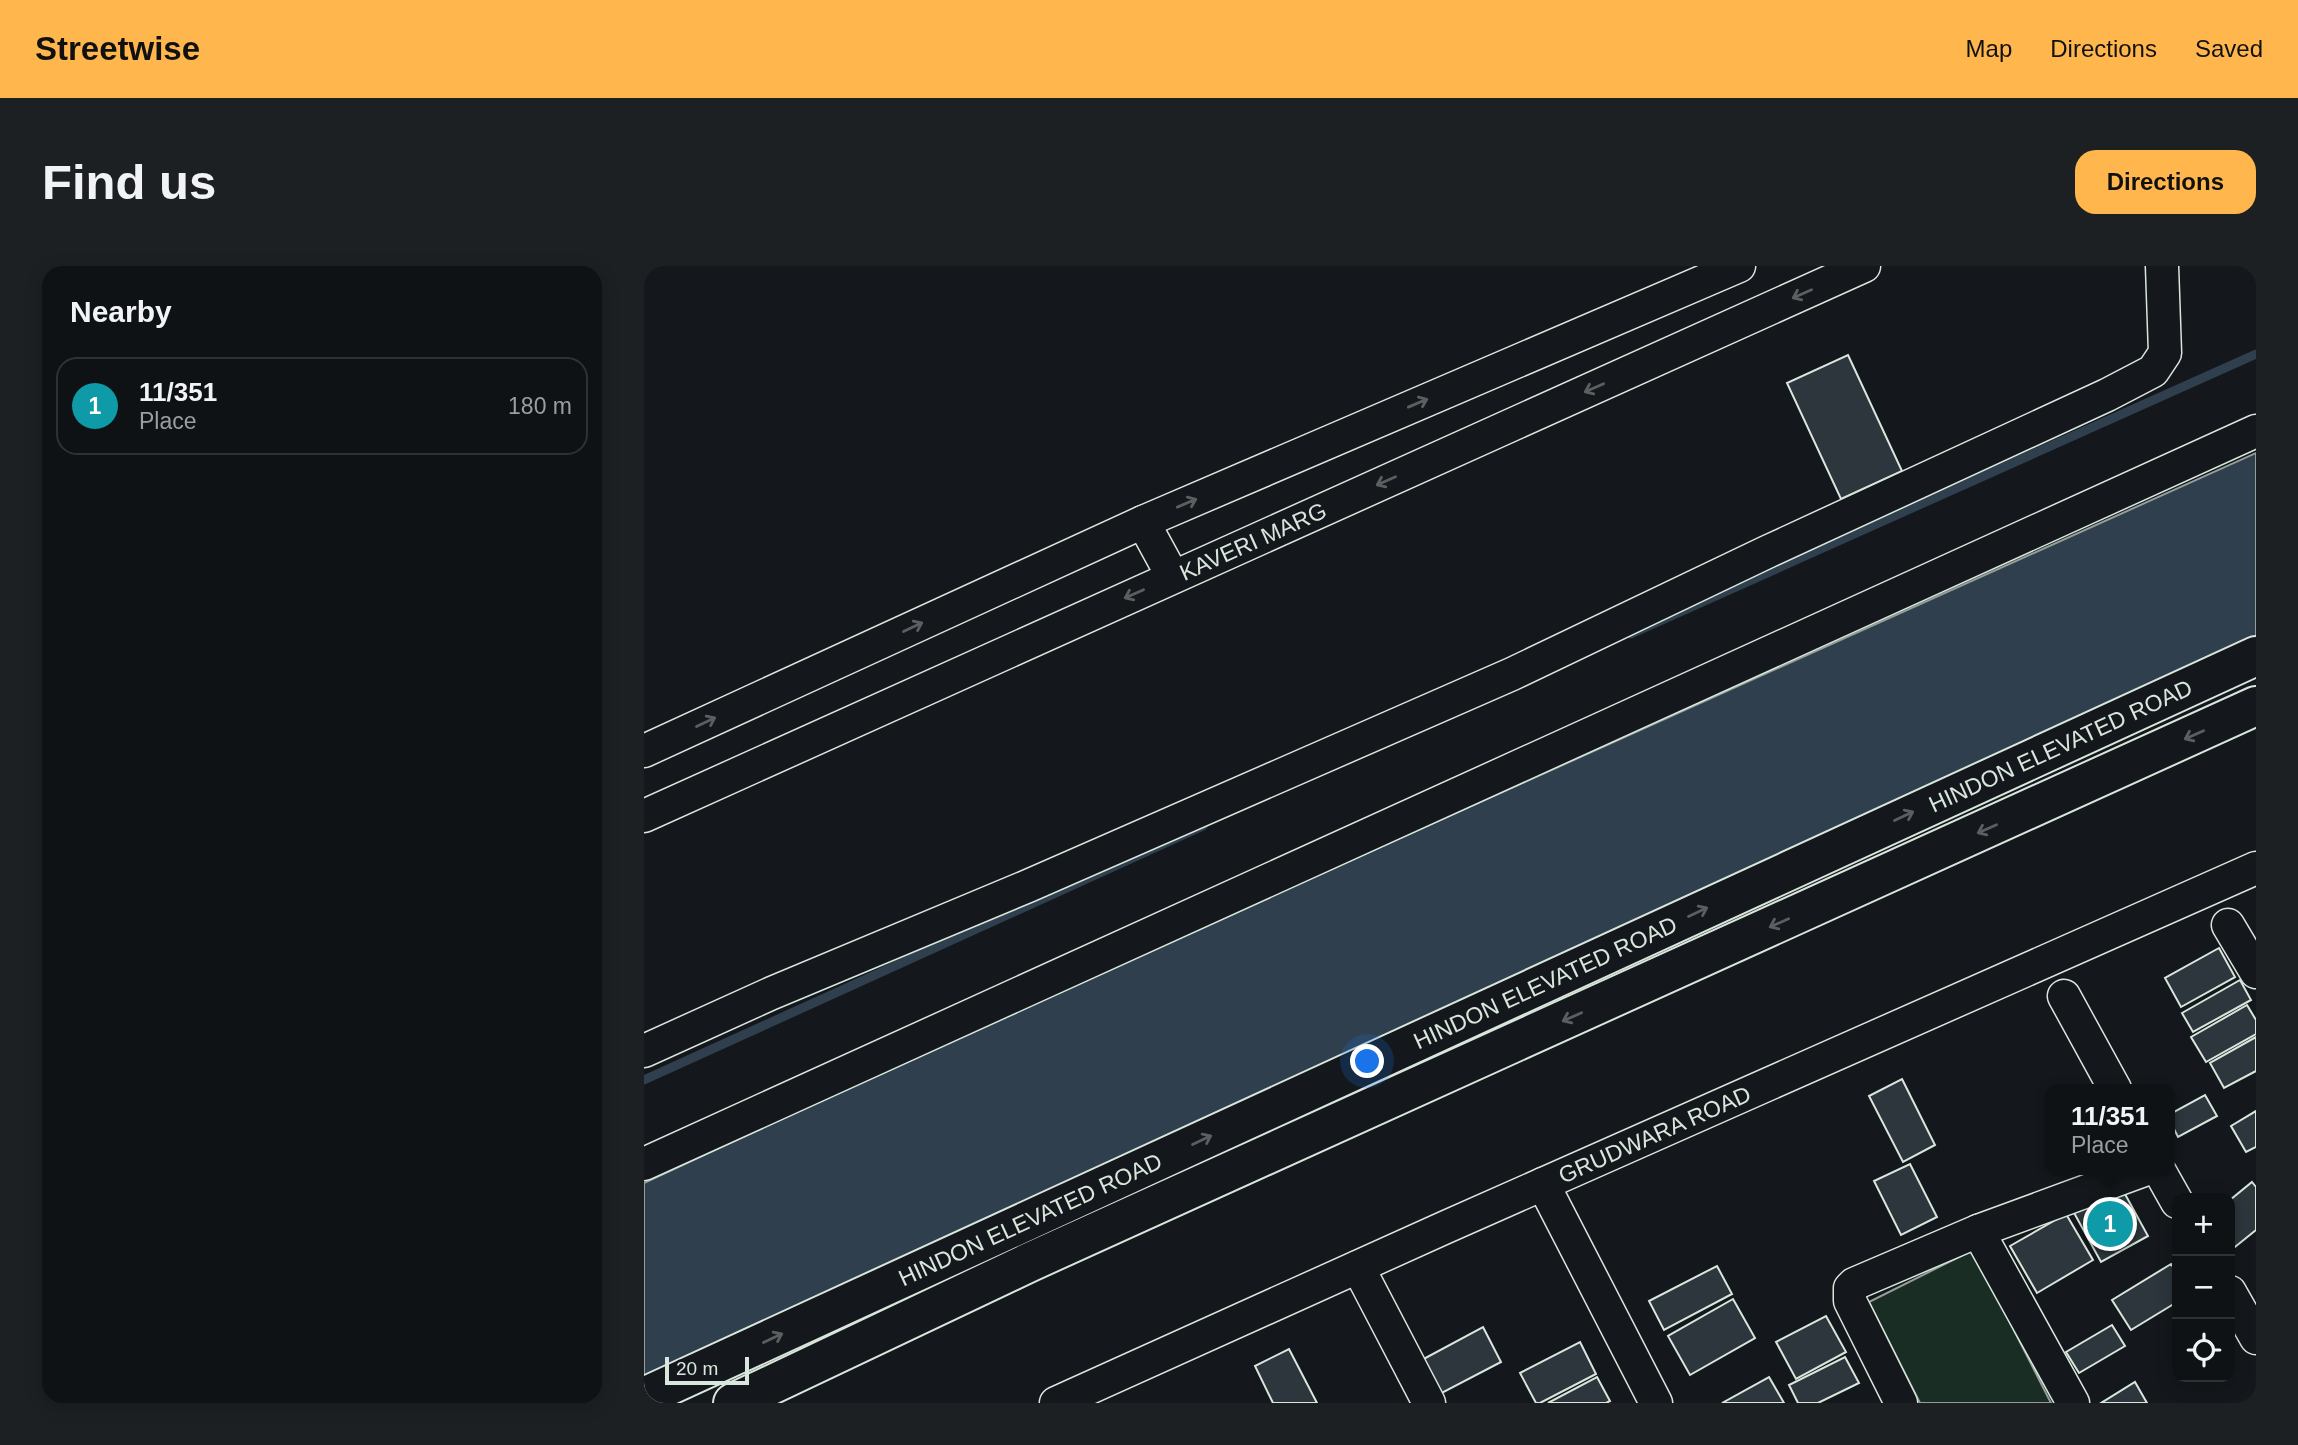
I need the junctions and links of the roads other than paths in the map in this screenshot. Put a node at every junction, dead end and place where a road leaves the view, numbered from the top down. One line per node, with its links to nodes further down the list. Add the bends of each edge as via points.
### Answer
1 (1739, 266): 5 (street, one-way to 1)
2 (1864, 266): 6 (street, KAVERI MARG, one-way to 6)
3 (2162, 266): 15 (street, via 2165,353 2153,371 2107,395 1512,674)
4 (2256, 431): 17 (street)
5 (1143, 522): 6 (street); 9 (street, one-way to 5)
6 (1172, 577): 10 (street, KAVERI MARG, one-way to 10)
7 (2256, 656): 26 (highway, HINDON ELEVATED ROAD, one-way to 7)
8 (2256, 706): 27 (highway, HINDON ELEVATED ROAD, one-way to 27, via 1030,1262)
9 (644, 751)
10 (645, 813)
11 (2256, 868): 20 (street, GRUDWARA ROAD)
12 (2228, 925): 13 (street)
13 (2256, 972)
14 (2064, 996): 16 (street)
15 (644, 1051)
16 (2112, 1084)
17 (644, 1164)
18 (2130, 1175): 22 (street)
19 (2162, 1175): 21 (street)
20 (1543, 1184): 23 (street, GRUDWARA ROAD); 30 (street)
21 (2172, 1193)
22 (1978, 1231): 31 (street, via 1850,1289 1850,1301); 32 (street)
23 (1358, 1267): 28 (street, GRUDWARA ROAD); 29 (street)
24 (2235, 1301): 25 (street)
25 (2256, 1338)
26 (644, 1397)
27 (733, 1403)
28 (1056, 1403)
29 (1429, 1403)
30 (1656, 1403)
31 (1901, 1403)
32 (2073, 1403)

